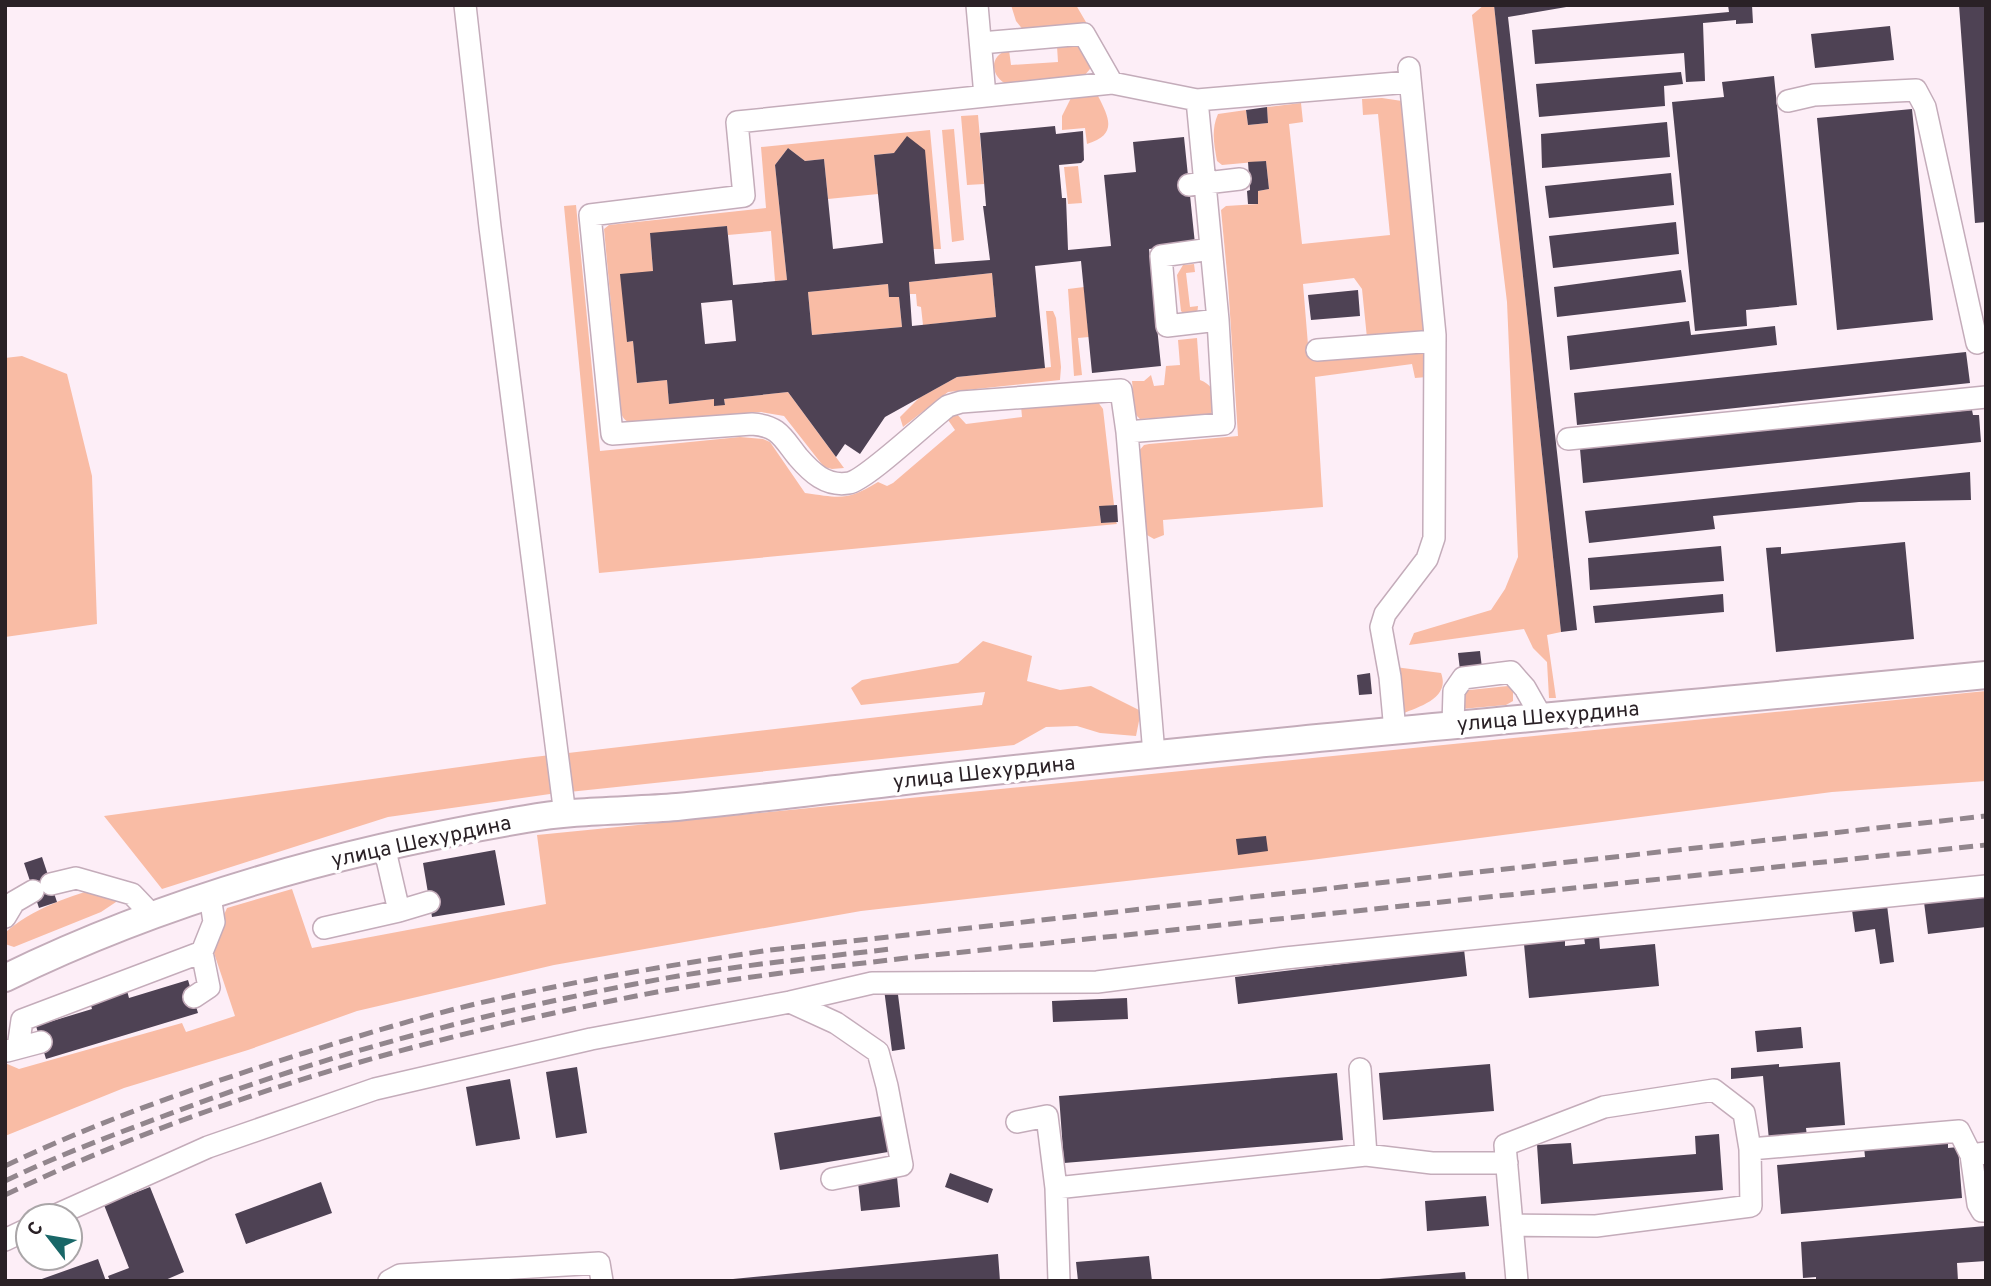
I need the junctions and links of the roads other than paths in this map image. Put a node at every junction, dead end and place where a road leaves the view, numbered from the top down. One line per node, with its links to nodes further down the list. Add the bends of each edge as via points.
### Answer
1 (465, 5): 23 (street)
2 (977, 5): 3 (street)
3 (981, 43): 4 (street, via 1084,34); 5 (street)
4 (1112, 83): 5 (street); 6 (street)
5 (985, 96): 16 (street, via 737,122 744,196 590,215 612,435 769,425 815,477 850,483 948,406 961,402 1121,390)
6 (1196, 100): 9 (street); 12 (street, via 1410,75)
7 (1788, 101): 13 (street, via 1814,95 1916,90 1925,107)
8 (1240, 179): 9 (street)
9 (1197, 184): 10 (street)
10 (1211, 249): 11 (street); 11 (street, via 1161,256 1167,326)
11 (1219, 320): 16 (street, via 1224,424)
12 (1435, 341): 14 (street); 21 (street, via 1434,538 1427,559 1385,614 1381,627)
13 (1977, 343)
14 (1317, 350)
15 (1986, 397): 17 (street)
16 (1127, 432): 22 (street)
17 (1568, 439)
18 (1986, 675): 19 (main road, улица Шехурдина)
19 (1542, 718): 20 (main road, улица Шехурдина); 20 (street, via 1511,671 1463,678 1454,691)
20 (1453, 725): 21 (main road, улица Шехурдина)
21 (1395, 731): 22 (main road, улица Шехурдина)
22 (1154, 754): 23 (main road, улица Шехурдина)
23 (565, 815): 24 (main road, улица Шехурдина)
24 (384, 846): 26 (main road, улица Шехурдина); 28 (street)
25 (1986, 886): 35 (street, via 1285,958 1097,982 872,983)
26 (210, 896): 29 (main road, улица Шехурдина); 32 (street, via 214,922)
27 (429, 902): 28 (street)
28 (399, 911): 31 (street)
29 (152, 915): 30 (street, via 132,894 76,878 14,902); 33 (main road, улица Шехурдина)
30 (5, 917)
31 (324, 928)
32 (202, 952): 34 (street, via 209,987); 37 (street, via 22,1020)
33 (5, 978)
34 (194, 998)
35 (790, 1002): 44 (street, via 836,1023 878,1052 887,1086 902,1165); 46 (street, via 591,1039 375,1089 208,1147)
36 (41, 1042): 37 (street)
37 (11, 1050)
38 (1360, 1069): 42 (street)
39 (1017, 1122): 45 (street, via 1047,1116)
40 (1749, 1149): 41 (street, via 1959,1131); 43 (street, via 1744,1113 1714,1090 1604,1107 1505,1145); 48 (street, via 1751,1206 1596,1226)
41 (1978, 1154): 47 (street, via 1978,1204)
42 (1366, 1155): 43 (street, via 1432,1163); 45 (street)
43 (1507, 1163): 48 (street)
44 (832, 1179)
45 (1056, 1188): 51 (street)
46 (84, 1203)
47 (1986, 1210)
48 (1512, 1225): 52 (street)
49 (389, 1281): 50 (street, via 400,1275 599,1263)
50 (602, 1281)
51 (1059, 1281)
52 (1517, 1281)

